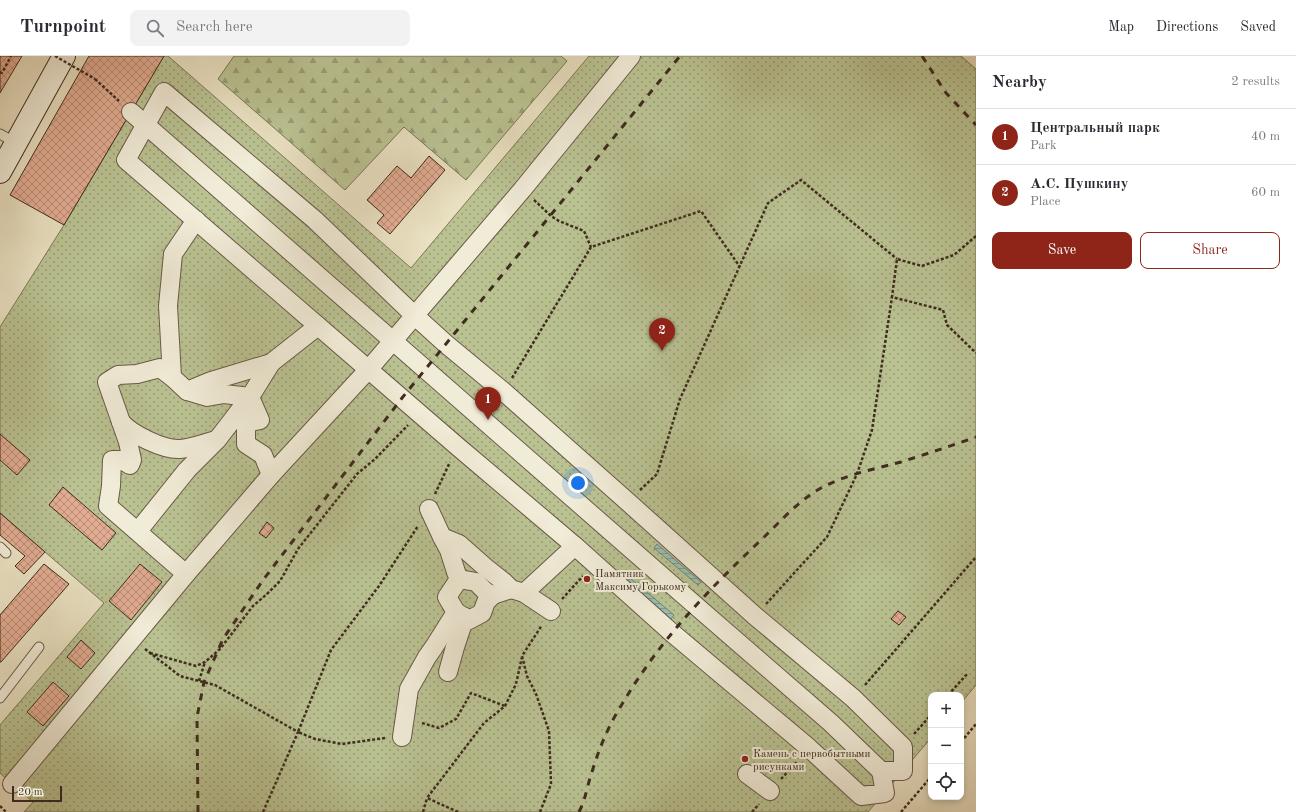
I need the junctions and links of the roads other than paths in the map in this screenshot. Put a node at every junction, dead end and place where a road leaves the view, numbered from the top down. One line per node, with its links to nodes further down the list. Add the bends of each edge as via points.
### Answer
1 (64, 56): 5 (main road)
2 (631, 56): 8 (street, via 522,190)
3 (131, 112): 4 (street)
4 (146, 126): 7 (street, via 126,160); 8 (street, via 164,92 315,220); 10 (street)
5 (8, 138): 6 (main road)
6 (0, 172)
7 (196, 220): 9 (street); 13 (street, via 173,254 168,306)
8 (414, 315): 10 (street); 33 (street, via 755,616 853,698 903,747 903,771)
9 (318, 326): 11 (street); 12 (street)
10 (392, 341): 12 (street); 33 (street, via 831,723)
11 (271, 363): 14 (street); 15 (street)
12 (368, 370): 18 (street); 22 (street)
13 (172, 377): 14 (street); 16 (street, via 160,368 137,374 118,375 107,382)
14 (187, 391): 15 (street, via 208,397 224,394)
15 (250, 397): 17 (street); 18 (street, via 260,420 246,424 246,444 263,455)
16 (121, 422): 17 (street, via 126,428 167,447 179,449); 20 (street, via 132,460 130,465 122,460 112,460 108,506)
17 (217, 440): 20 (street, via 187,470)
18 (271, 475): 23 (street)
19 (429, 509): 21 (street)
20 (138, 531): 23 (street)
21 (442, 537): 24 (street); 25 (street, via 459,544 485,568)
22 (575, 546): 25 (street); 33 (street, via 861,796 885,792)
23 (186, 574): 35 (street)
24 (460, 578): 26 (street, via 476,582); 28 (street, via 447,597)
25 (517, 591): 26 (street); 27 (street)
26 (493, 595): 28 (street, via 486,602 482,613 469,620)
27 (551, 612)
28 (460, 615): 30 (street); 30 (street, via 451,664)
29 (39, 647): 31 (lane)
30 (431, 651): 32 (street, via 409,689)
31 (0, 698)
32 (402, 737)
33 (881, 771)
34 (747, 774): 36 (street)
35 (12, 784)
36 (770, 791)

